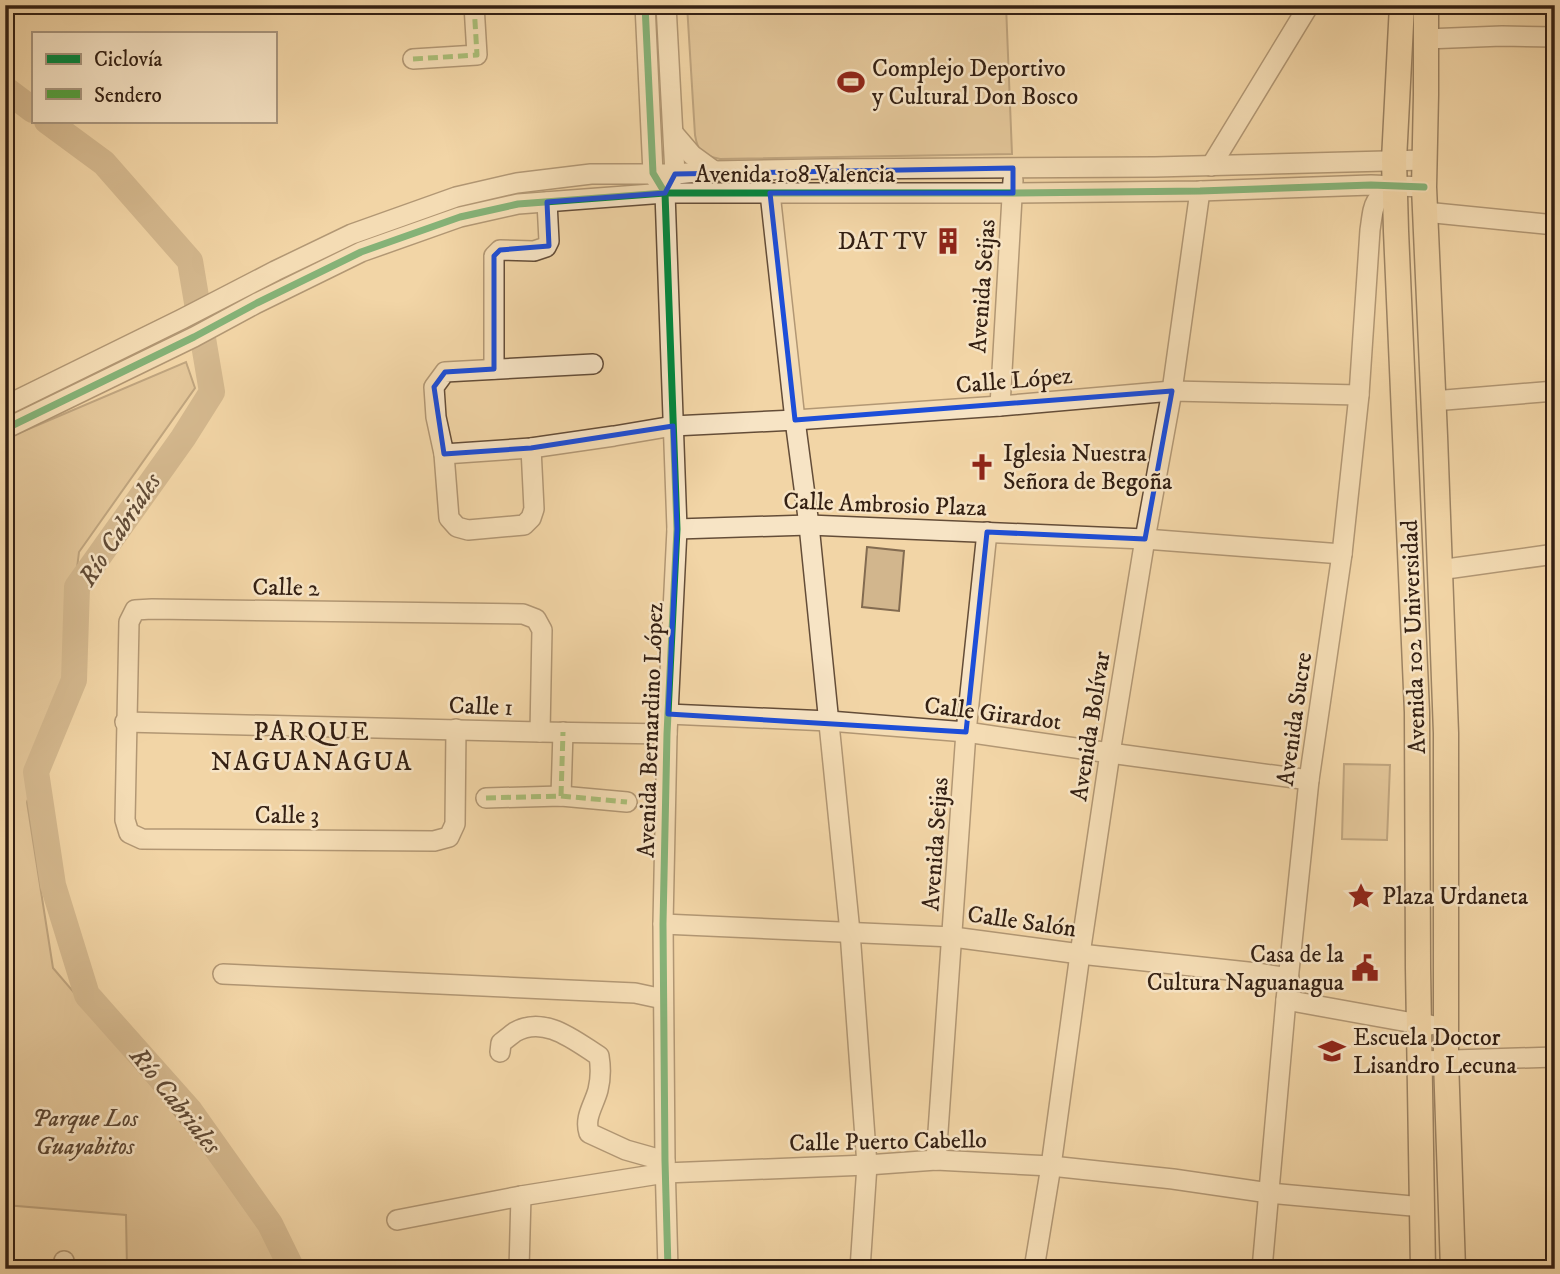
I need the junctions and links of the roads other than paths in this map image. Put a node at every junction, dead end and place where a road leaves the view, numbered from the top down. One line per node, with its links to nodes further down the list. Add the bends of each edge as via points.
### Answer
1 (474, 5): 9 (street, via 477,55)
2 (645, 5): 16 (street)
3 (666, 5): 10 (street)
4 (1309, 5): 13 (street)
5 (1402, 5): 11 (main road, Avenida 102 Universidad)
6 (1426, 5): 8 (main road, Avenida 102 Universidad)
7 (1555, 37): 8 (street)
8 (1426, 39): 12 (main road, Avenida 102 Universidad)
9 (413, 59)
10 (674, 134): 15 (street); 17 (street)
11 (1394, 160): 12 (street, Avenida 108 Valencia); 13 (street, Avenida 108 Valencia); 18 (main road, Avenida 102 Universidad)
12 (1424, 160): 19 (main road, Avenida 102 Universidad)
13 (1211, 166): 14 (street, Avenida 108 Valencia)
14 (1013, 168): 15 (street, Avenida 108 Valencia); 23 (street, Avenida Seijas)
15 (714, 171): 17 (street, Avenida 108 Valencia)
16 (653, 173): 17 (street, Avenida 108 Valencia); 21 (street); 33 (street, Avenida 108 Valencia, via 591,174 517,183 456,197 352,234)
17 (675, 174): 21 (street)
18 (1395, 185): 19 (street, Avenida 108 Valencia); 20 (street, Avenida 108 Valencia); 31 (street, Avenida Sucre, via 1379,196 1374,206); 68 (main road, Avenida 102 Universidad, via 1417,712)
19 (1424, 187): 25 (main road, Avenida 102 Universidad)
20 (1200, 191): 23 (street, Avenida 108 Valencia); 29 (street, Avenida Bolívar)
21 (664, 193): 22 (street, Avenida 108 Valencia); 24 (street, Avenida 108 Valencia); 36 (street, Avenida Bernardino López)
22 (770, 193): 23 (street, Avenida 108 Valencia); 35 (street)
23 (1013, 193): 34 (street, Avenida Seijas)
24 (547, 202): 28 (street, via 546,247 500,250 494,256); 37 (street, Avenida 108 Valencia, via 460,217 361,252)
25 (1425, 212): 26 (street); 32 (main road, Avenida 102 Universidad)
26 (1555, 225)
27 (593, 364): 28 (street)
28 (494, 369): 39 (street, via 445,372 434,387)
29 (1172, 390): 31 (street, Calle López); 34 (street, Calle López); 43 (street, Avenida Bolívar)
30 (1555, 391): 32 (street)
31 (1359, 395): 44 (street, Avenida Sucre)
32 (1433, 401): 46 (main road, Avenida 102 Universidad)
33 (5, 406)
34 (1000, 406): 35 (street, Calle López)
35 (795, 419): 36 (street, Calle López); 40 (street)
36 (673, 426): 38 (street, Calle López); 41 (street, Avenida Bernardino López)
37 (5, 429)
38 (531, 448): 39 (street, Calle López); 39 (street, via 531,518 524,525 468,530 457,527 449,517)
39 (444, 454)
40 (809, 525): 41 (street, Calle Ambrosio Plaza); 42 (street, Calle Ambrosio Plaza); 48 (street)
41 (677, 529): 47 (street, Avenida Bernardino López)
42 (987, 532): 43 (street, Calle Ambrosio Plaza); 53 (street, Avenida Seijas)
43 (1145, 539): 44 (street, Calle Ambrosio Plaza); 55 (street, Avenida Bolívar)
44 (1342, 554): 56 (street, Avenida Sucre)
45 (1555, 554): 46 (street)
46 (1439, 570): 69 (main road, Avenida 102 Universidad, via 1446,733)
47 (668, 714): 48 (street, Calle Girardot); 54 (street, Avenida Bernardino López)
48 (829, 721): 53 (street, Calle Girardot); 61 (street)
49 (125, 722): 50 (street, Calle 1); 50 (street, Calle 3, via 125,820 129,833 142,839 434,841 449,837 455,824); 51 (street, Calle 2, via 129,622 135,610 523,614 536,619 542,630)
50 (456, 729): 51 (street, Calle 1)
51 (540, 732): 52 (street, Calle 1)
52 (563, 732): 54 (street, Calle 1); 57 (street)
53 (967, 732): 55 (street, Calle Girardot); 62 (street, Avenida Seijas)
54 (667, 734): 60 (street, Avenida Bernardino López)
55 (1110, 753): 56 (street, Calle Girardot); 63 (street, Avenida Bolívar)
56 (1309, 780): 65 (street, Avenida Sucre)
57 (561, 796): 58 (street); 59 (street)
58 (486, 798)
59 (627, 802)
60 (663, 924): 61 (street, Calle Salón); 66 (street, Avenida Bernardino López)
61 (850, 932): 62 (street, Calle Salón); 75 (street)
62 (953, 937): 63 (street, Calle Salón); 74 (street, Avenida Seijas)
63 (1080, 954): 65 (street, Calle Salón); 76 (street, Avenida Bolívar)
64 (223, 974): 66 (street, via 635,993)
65 (1289, 978): 67 (street, Avenida Sucre)
66 (663, 999): 77 (street, Avenida Bernardino López)
67 (1286, 1000): 68 (street); 78 (street, Avenida Sucre)
68 (1419, 1024): 69 (street); 73 (main road, Avenida 102 Universidad)
69 (1445, 1025): 72 (main road, Avenida 102 Universidad)
70 (500, 1052): 77 (street, via 501,1043 517,1031 533,1027 553,1029 600,1056 602,1070 586,1124 589,1133)
71 (1555, 1057): 72 (street)
72 (1446, 1060): 73 (street); 88 (main road, Avenida 102 Universidad)
73 (1420, 1061): 80 (main road, Avenida 102 Universidad)
74 (936, 1160): 75 (street, Calle Puerto Cabello); 76 (street, Calle Puerto Cabello)
75 (867, 1165): 77 (street, Calle Puerto Cabello); 84 (street)
76 (1051, 1166): 78 (street, Calle Puerto Cabello); 85 (street, Avenida Bolívar)
77 (665, 1167): 79 (street, Calle Puerto Cabello); 83 (street, Avenida Bernardino López)
78 (1269, 1193): 80 (street, Calle Puerto Cabello); 86 (street, Avenida Sucre)
79 (522, 1196): 81 (street, Calle Puerto Cabello); 82 (street)
80 (1423, 1207): 87 (main road, Avenida 102 Universidad)
81 (397, 1220)
82 (519, 1269)
83 (668, 1269)
84 (860, 1269)
85 (1034, 1269)
86 (1262, 1269)
87 (1423, 1269)
88 (1453, 1269)

